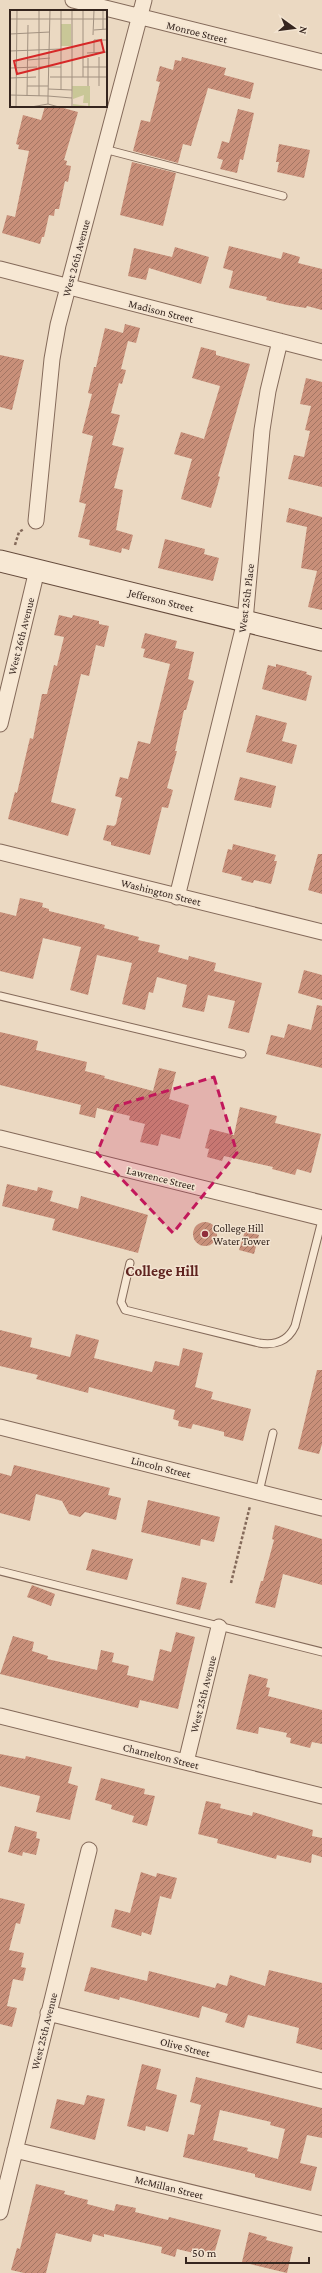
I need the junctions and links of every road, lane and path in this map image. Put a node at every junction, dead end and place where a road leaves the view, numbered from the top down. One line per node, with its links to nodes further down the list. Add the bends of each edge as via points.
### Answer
1 (73, 0): 3 (street, Monroe Street)
2 (144, 0): 3 (street, West 26th Avenue)
3 (139, 18): 4 (street, Monroe Street); 5 (street, West 26th Avenue)
4 (322, 62)
5 (104, 149): 6 (lane); 8 (street, West 26th Avenue)
6 (283, 196)
7 (0, 269): 8 (street, Madison Street)
8 (68, 287): 9 (street, Madison Street); 11 (street, West 26th Avenue, via 52,359)
9 (280, 342): 10 (street, Madison Street); 14 (street, West 25th Place, via 262,430)
10 (322, 352)
11 (36, 521): 12 (path, via 33,528 24,528 19,532)
12 (5, 562): 13 (street, Jefferson Street)
13 (37, 570): 14 (street, Jefferson Street); 16 (street, West 26th Avenue)
14 (245, 621): 15 (street, Jefferson Street); 18 (street, West 25th Place)
15 (322, 640)
16 (0, 724)
17 (0, 852): 18 (street, Washington Street)
18 (177, 897): 19 (street, Washington Street)
19 (322, 932)
20 (0, 996): 21 (lane)
21 (242, 1054)
22 (0, 1138): 23 (street, Lawrence Street)
23 (322, 1219): 24 (lane, via 295,1326 290,1335 275,1344 259,1343 125,1310 121,1302)
24 (130, 1263)
25 (0, 1427): 27 (street, Lincoln Street)
26 (273, 1433): 27 (lane)
27 (256, 1491): 28 (street, Lincoln Street); 30 (path)
28 (322, 1508)
29 (0, 1572): 31 (lane)
30 (231, 1583)
31 (220, 1626): 32 (lane); 34 (street, West 25th Avenue)
32 (322, 1652)
33 (0, 1716): 34 (street, Charnelton Street)
34 (186, 1762): 35 (street, Charnelton Street)
35 (322, 1796)
36 (89, 1850): 37 (street, West 25th Avenue)
37 (48, 2013): 38 (street, Olive Street); 39 (street, West 25th Avenue)
38 (322, 2081)
39 (15, 2150): 40 (street, West 25th Avenue); 41 (street, McMillan Street)
40 (0, 2212)
41 (322, 2224)

